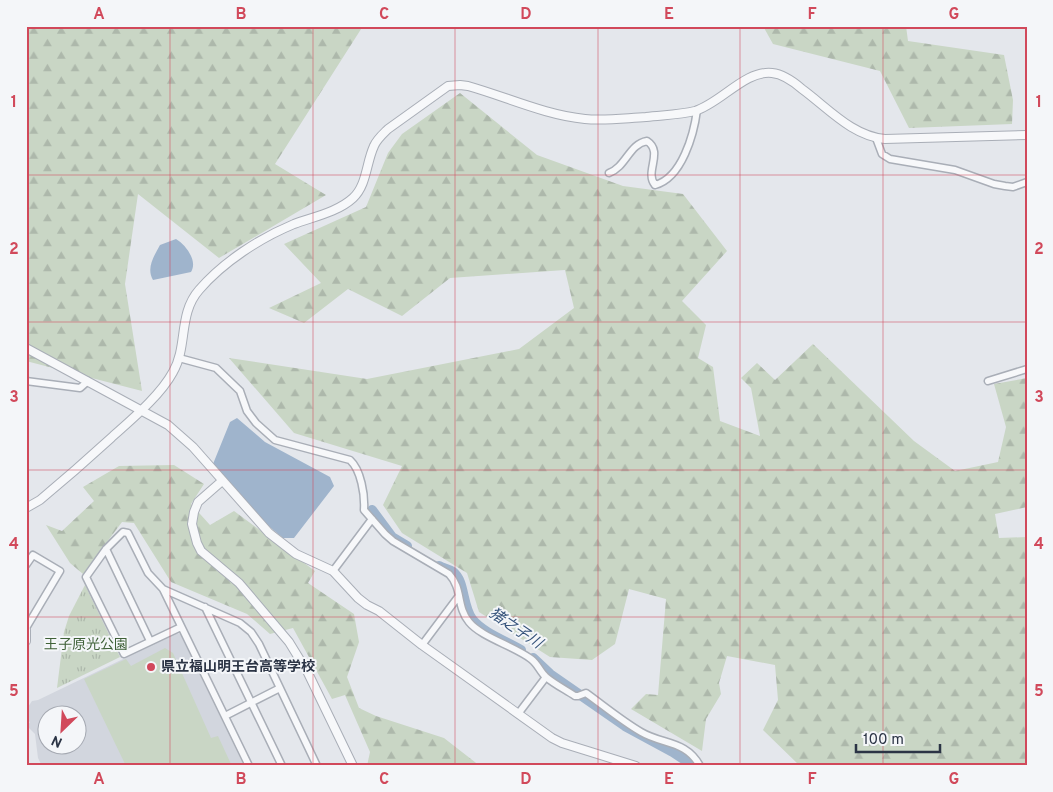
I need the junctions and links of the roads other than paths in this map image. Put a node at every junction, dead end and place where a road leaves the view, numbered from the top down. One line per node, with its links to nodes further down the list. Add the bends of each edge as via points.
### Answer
1 (698, 110): 3 (street, via 753,76 776,73 854,129); 4 (street, via 689,144 681,162 668,178 659,184 653,183 654,152 647,141 638,144 617,170); 7 (street, via 588,119 554,113 468,86 454,85 443,89 380,137 354,198 256,244 227,264 199,290 188,306)
2 (1027, 135): 3 (street)
3 (876, 138): 5 (street, via 882,154 890,159 956,170 1005,186)
4 (609, 173)
5 (1027, 182)
6 (26, 348): 10 (street)
7 (179, 358): 12 (street, via 172,375); 15 (street, via 216,368 240,391 247,412 275,440 350,460 358,470 364,510)
8 (1027, 369): 11 (street)
9 (26, 381): 10 (street, via 80,388)
10 (88, 381): 12 (street)
11 (988, 381)
12 (141, 412): 13 (street, via 180,434); 14 (street, via 40,500)
13 (222, 481): 18 (street, via 280,544); 36 (street, via 198,502 192,524 196,543 239,583 289,642 308,673)
14 (26, 508)
15 (372, 519): 18 (street); 20 (street, via 393,541 449,574 456,581)
16 (106, 549): 19 (street, via 123,532 128,532 148,573); 25 (street); 25 (street, via 86,577 124,654)
17 (26, 565): 23 (street, via 32,554 60,571)
18 (333, 571): 26 (street, via 358,598 380,611)
19 (163, 590): 21 (street); 22 (street)
20 (458, 597): 26 (street); 27 (street, via 469,622 532,659)
21 (205, 606): 28 (street, via 251,632); 29 (street)
22 (181, 627): 25 (street); 31 (street)
23 (26, 629): 24 (street)
24 (26, 641)
25 (150, 641)
26 (422, 645): 30 (street)
27 (546, 677): 30 (street); 37 (street, via 581,695 586,693 644,733 686,748)
28 (280, 688): 29 (street); 35 (street)
29 (252, 701): 31 (street); 34 (street)
30 (518, 714): 32 (street, via 562,743)
31 (225, 716): 33 (street)
32 (634, 765)
33 (249, 766)
34 (282, 766)
35 (317, 766)
36 (352, 766)
37 (700, 766)

